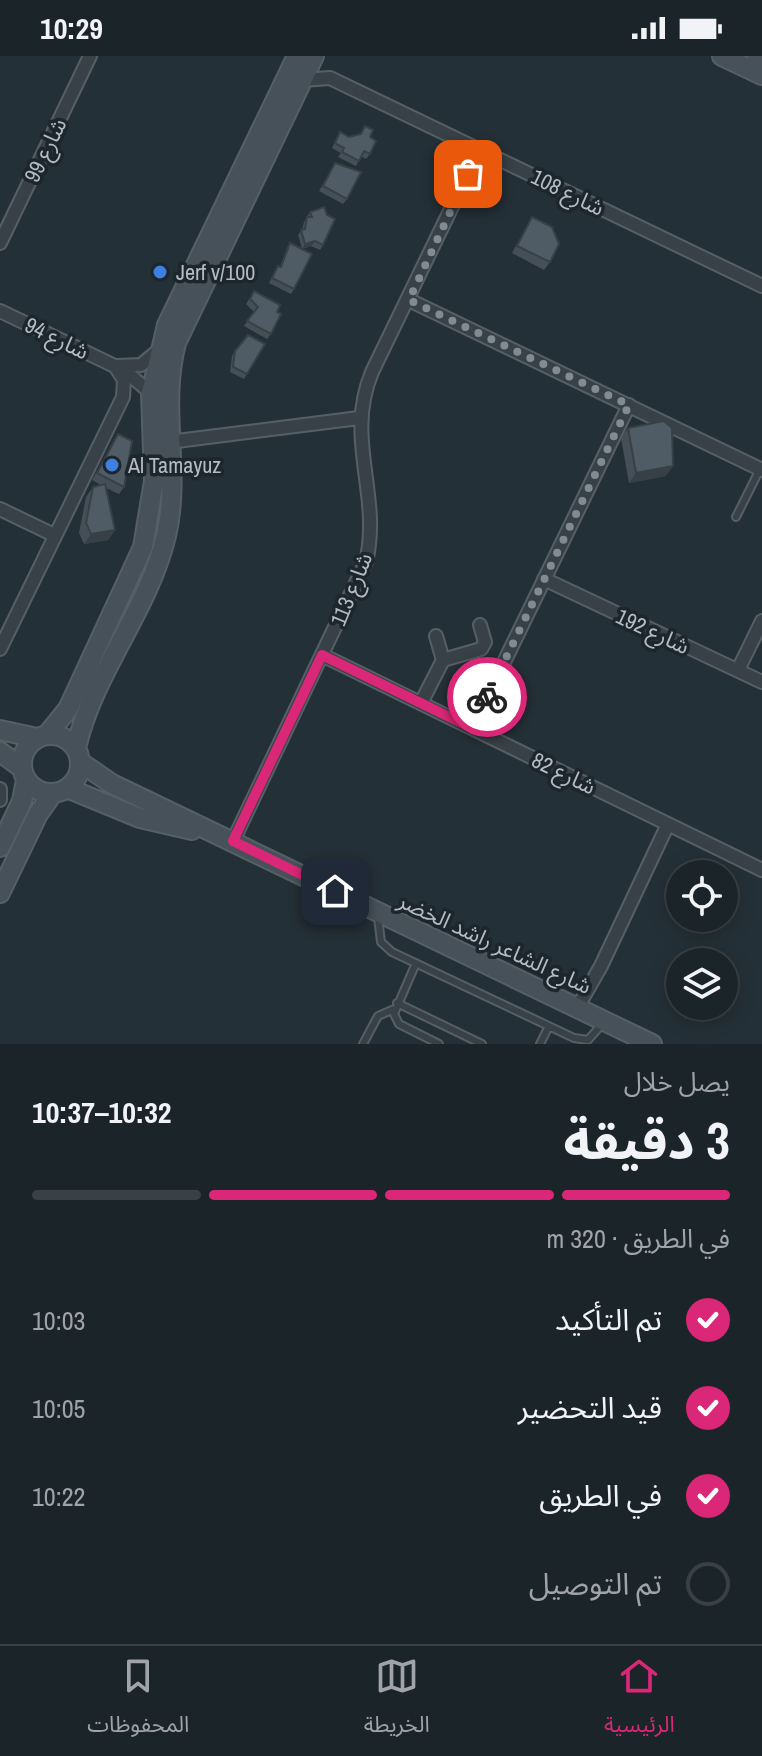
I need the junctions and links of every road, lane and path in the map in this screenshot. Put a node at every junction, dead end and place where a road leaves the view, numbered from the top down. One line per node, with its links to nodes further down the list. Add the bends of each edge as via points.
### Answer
1 (90, 56): 8 (street, شارع 99)
2 (303, 56): 5 (street); 6 (street); 12 (street, via 176,301)
3 (722, 56): 4 (street)
4 (762, 75)
5 (330, 78): 6 (street, شارع 108); 7 (street, شارع 108)
6 (302, 80): 18 (street, via 176,343 167,387)
7 (480, 149): 9 (street, شارع 108); 10 (street, شارع 113)
8 (0, 243)
9 (762, 286)
10 (409, 300): 16 (street); 17 (street, شارع 113, via 365,388)
11 (0, 311): 13 (street, شارع 94)
12 (159, 350): 13 (street, شارع 94, via 141,365); 14 (street)
13 (115, 366): 14 (street, شارع 94); 15 (street, via 124,380)
14 (147, 389): 15 (street); 35 (street, via 154,481 143,547 68,709)
15 (123, 397): 22 (street)
16 (629, 405): 19 (street); 23 (street)
17 (359, 418): 18 (street); 28 (street, شارع 113, via 370,547)
18 (169, 442): 37 (street, via 170,517 160,558 83,721)
19 (761, 470): 21 (lane)
20 (0, 509): 22 (street)
21 (736, 517)
22 (54, 535): 27 (street)
23 (544, 579): 30 (street, شارع 192); 33 (street)
24 (762, 621): 30 (street)
25 (480, 625): 29 (street, via 485,642 481,649)
26 (436, 636): 29 (street)
27 (0, 649)
28 (322, 655): 32 (street, شارع 82); 44 (street, شارع 113)
29 (443, 660): 32 (street)
30 (738, 670): 31 (street, شارع 192)
31 (762, 682)
32 (421, 703): 33 (street, شارع 82)
33 (472, 728): 43 (street, شارع 82)
34 (0, 730): 35 (street)
35 (42, 736): 37 (street, via 68,740); 38 (street, via 23,754)
36 (0, 752): 38 (street)
37 (78, 755): 40 (street, via 77,777); 44 (street, شارع الشاعر راشد الخضر, via 112,784)
38 (24, 774): 40 (street, via 38,790); 42 (street)
39 (0, 789): 41 (street)
40 (60, 791): 44 (street, شارع الشاعر راشد الخضر); 47 (street, via 38,814)
41 (0, 800)
42 (6, 825): 45 (street)
43 (671, 826): 46 (street, شارع 82); 51 (street)
44 (233, 841): 48 (street, شارع الشاعر راشد الخضر)
45 (0, 847)
46 (762, 870)
47 (0, 893)
48 (378, 914): 49 (lane, via 381,942); 51 (street, شارع الشاعر راشد الخضر)
49 (416, 963): 50 (lane); 53 (lane)
50 (395, 1006): 54 (lane, via 378,1016); 55 (lane, via 399,1024); 56 (lane)
51 (581, 1010): 52 (street, شارع الشاعر راشد الخضر)
52 (605, 1021): 53 (lane, via 588,1040); 58 (street, شارع الشاعر راشد الخضر)
53 (549, 1026): 57 (lane)
54 (363, 1044)
55 (439, 1044)
56 (482, 1044)
57 (540, 1044)
58 (652, 1044)

